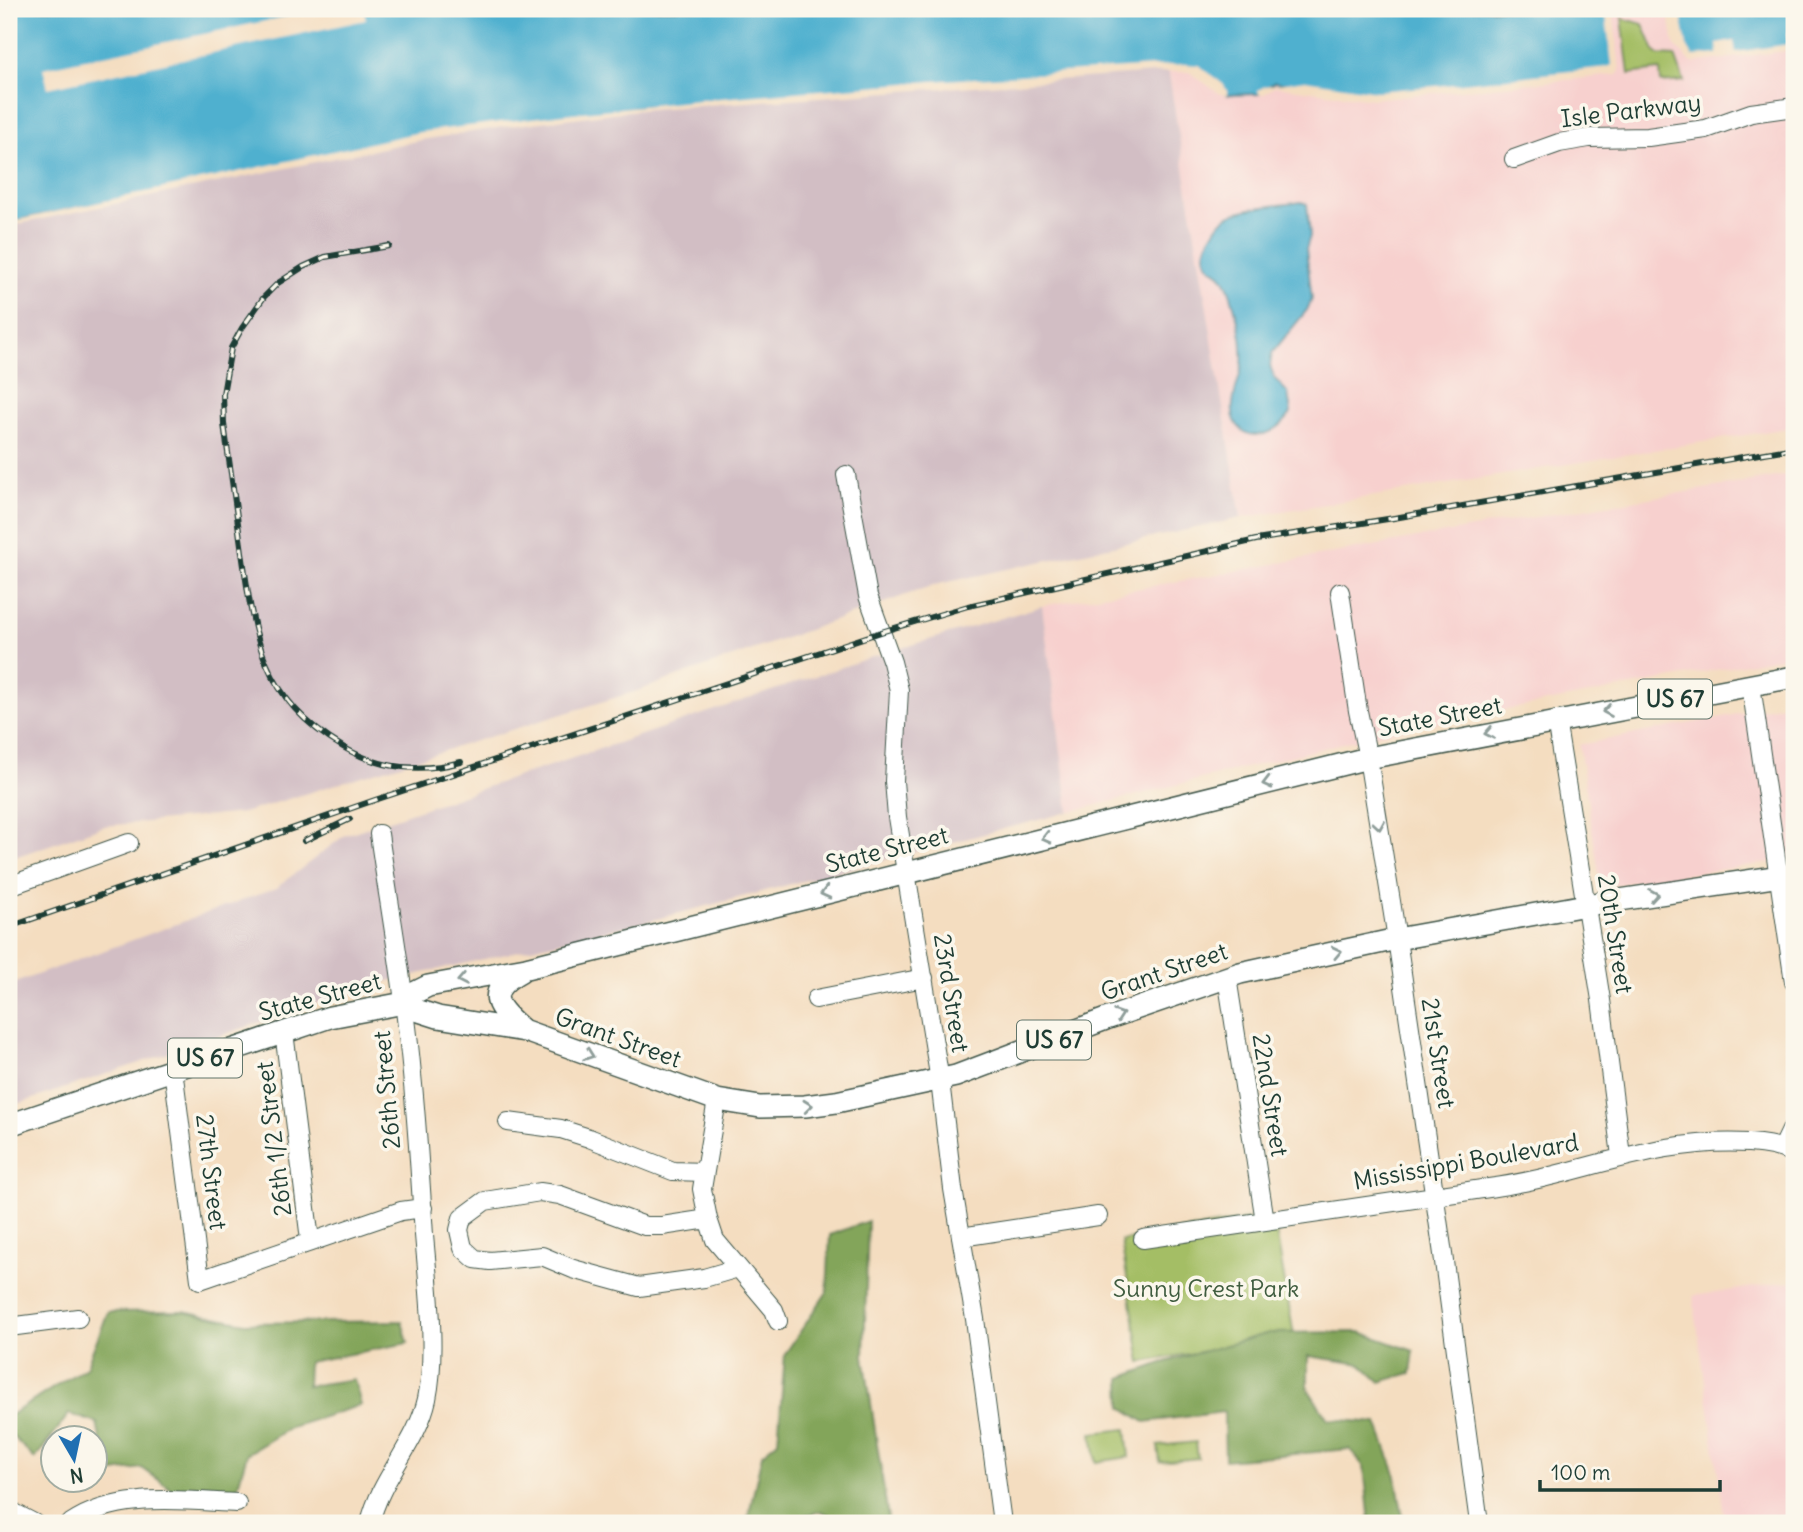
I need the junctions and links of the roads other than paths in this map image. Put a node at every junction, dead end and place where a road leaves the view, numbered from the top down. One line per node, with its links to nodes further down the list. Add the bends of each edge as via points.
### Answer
1 (1794, 107): 2 (street, Isle Parkway, via 1751,113 1706,129 1567,142)
2 (1514, 159)
3 (846, 475): 11 (street, 23rd Street, via 868,596 899,691 894,780)
4 (1340, 592): 8 (street, 21st Street)
5 (1794, 677): 6 (main road, State Street / US 67)
6 (1751, 685): 7 (main road, State Street / US 67, one-way to 7); 12 (street)
7 (1556, 720): 8 (main road, State Street / US 67, one-way to 8); 14 (street, 20th Street)
8 (1368, 758): 11 (main road, State Street / US 67, one-way to 11); 15 (street, 21st Street, one-way to 15)
9 (379, 834): 21 (street, 26th Street)
10 (129, 843): 13 (street)
11 (908, 872): 16 (main road, State Street / US 67, one-way to 16); 18 (street, 23rd Street)
12 (1787, 875): 14 (main road, Grant Street / US 67, one-way to 12); 19 (street)
13 (9, 886)
14 (1586, 905): 15 (main road, Grant Street / US 67); 31 (street, 20th Street)
15 (1397, 939): 17 (main road, Grant Street / US 67, one-way to 15); 33 (street, 21st Street)
16 (526, 968): 21 (main road, State Street / US 67, one-way to 21, via 428,986); 23 (main road, via 504,982 496,1000 499,1009)
17 (1227, 977): 25 (main road, Grant Street / US 67, one-way to 17); 37 (street, 22nd Street)
18 (924, 978): 20 (street); 25 (street, 23rd Street)
19 (1794, 982)
20 (817, 999)
21 (404, 1003): 22 (main road, State Street / US 67); 23 (main road, Grant Street / US 67, via 438,1017); 34 (street, 26th Street)
22 (284, 1031): 24 (main road, State Street / US 67); 40 (street, 26th 1/2 Street)
23 (525, 1031): 26 (main road, Grant Street / US 67, one-way to 26)
24 (173, 1069): 29 (main road, State Street / US 67); 40 (street, 27th Street, via 200,1280)
25 (940, 1081): 26 (main road, Grant Street / US 67, one-way to 25, via 760,1107 805,1106); 38 (street, 23rd Street)
26 (717, 1100): 32 (street)
27 (508, 1122): 32 (street, via 561,1129 673,1171)
28 (1794, 1124): 30 (street)
29 (9, 1125)
30 (1789, 1151): 31 (street, Mississippi Boulevard, via 1721,1141)
31 (1621, 1156): 33 (street, Mississippi Boulevard, via 1528,1181)
32 (704, 1172): 36 (street)
33 (1433, 1194): 37 (street, Mississippi Boulevard); 51 (street, 21st Street)
34 (422, 1208): 40 (street, via 401,1210); 49 (street, 26th Street, via 429,1300 427,1400 378,1497)
35 (1098, 1216): 38 (street)
36 (708, 1219): 41 (street, via 715,1240); 41 (street, via 645,1226 540,1192 485,1201 462,1218 459,1230 463,1248 475,1259 542,1256 639,1287)
37 (1265, 1221): 39 (street, Mississippi Boulevard)
38 (961, 1237): 50 (street, 23rd Street)
39 (1143, 1239)
40 (310, 1240)
41 (738, 1268): 43 (street)
42 (78, 1318): 44 (street)
43 (778, 1321)
44 (9, 1327)
45 (237, 1503): 48 (street, via 149,1501 115,1506)
46 (9, 1510): 47 (street)
47 (34, 1523)
48 (71, 1523)
49 (370, 1523)
50 (1002, 1523)
51 (1479, 1523)

